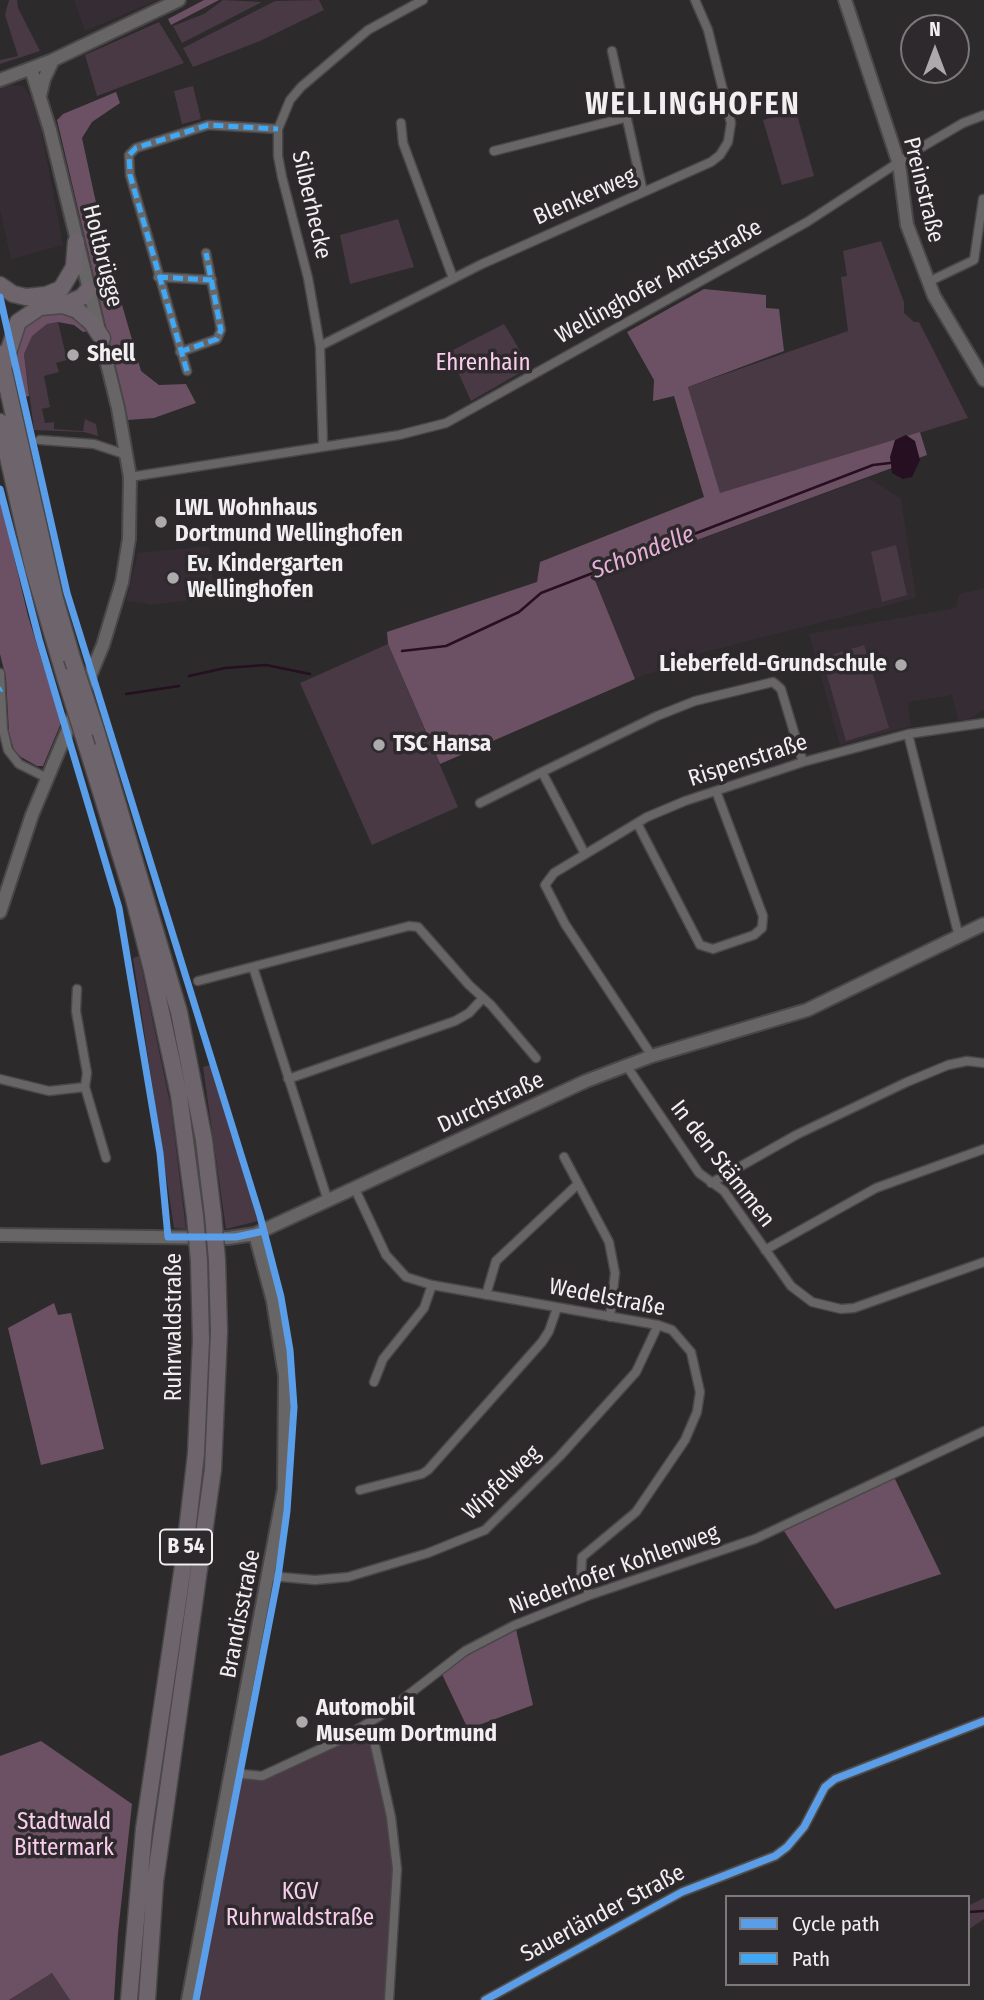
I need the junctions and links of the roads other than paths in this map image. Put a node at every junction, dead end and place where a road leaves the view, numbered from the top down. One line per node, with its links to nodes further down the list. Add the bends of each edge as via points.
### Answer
1 (179, 0): 6 (street)
2 (423, 0): 13 (street, Silberhecke, via 368,30 301,88 290,100)
3 (695, 0): 16 (street, Blenkerweg, via 708,30 731,123 728,142 711,162)
4 (845, 0): 15 (street, Preinstraße)
5 (612, 51): 11 (street)
6 (53, 60): 7 (street); 9 (street)
7 (31, 69): 8 (street); 9 (street, Holtbrügge)
8 (0, 80)
9 (40, 96): 18 (street, Holtbrügge)
10 (984, 115): 15 (street, Wellinghofer Amtsstraße)
11 (624, 118): 14 (street); 16 (street)
12 (401, 123): 21 (street, via 403,144)
13 (278, 129): 20 (street, via 208,125 132,150 130,175); 28 (street, Silberhecke, via 278,156 309,278)
14 (494, 151)
15 (899, 164): 23 (street, Preinstraße, via 907,225); 35 (street, Wellinghofer Amtsstraße, via 812,219 446,423)
16 (643, 192): 21 (street, Blenkerweg)
17 (983, 199): 23 (street, via 974,260)
18 (76, 242): 25 (street, Holtbrügge); 26 (highway, via 74,267)
19 (206, 253): 22 (street)
20 (158, 277): 22 (street); 29 (street)
21 (453, 278): 28 (street, Blenkerweg)
22 (212, 280): 29 (street, via 220,314 217,339)
23 (928, 282): 32 (street, Preinstraße)
24 (0, 285): 26 (highway, via 26,297)
25 (89, 289): 26 (highway); 27 (street, Holtbrügge)
26 (62, 297): 27 (highway); 30 (highway, via 18,322)
27 (102, 338): 36 (street, Holtbrügge)
28 (320, 346): 35 (street, Silberhecke)
29 (180, 352): 31 (street)
30 (2, 362): 88 (highway, B 54, bridge, via 72,658 179,1012 204,1140 217,1260 219,1343 213,1469 155,1882)
31 (187, 371)
32 (984, 380)
33 (0, 422): 87 (highway, Ruhrwaldstraße / B 54, bridge, via 33,567 152,970 179,1095 199,1261 196,1454 144,1829)
34 (40, 440): 36 (street, via 82,442)
35 (323, 447): 37 (street, Wellinghofer Amtsstraße)
36 (127, 455): 37 (street, Holtbrügge)
37 (130, 477): 44 (street, Holtbrügge, via 129,539 122,582 103,645)
38 (0, 673): 39 (street)
39 (1, 690): 44 (street, via 8,750 19,764)
40 (984, 723): 41 (street, Rispenstraße)
41 (908, 734): 42 (street, Rispenstraße); 51 (street)
42 (803, 762): 43 (street, via 780,689 768,681 657,716); 45 (street, Rispenstraße)
43 (542, 772): 46 (street); 48 (street)
44 (47, 778): 49 (street, Holtbrügge)
45 (716, 791): 47 (street, Rispenstraße); 47 (street, via 763,916 762,928 754,935 713,949 700,945)
46 (480, 803)
47 (637, 823): 48 (street, Rispenstraße)
48 (585, 854): 56 (street, Rispenstraße, via 554,873 545,886 587,960)
49 (0, 912)
50 (984, 923): 51 (street, Durchstraße)
51 (959, 937): 56 (street, Durchstraße, via 807,1010)
52 (253, 967): 53 (street); 55 (street, via 418,927); 61 (street)
53 (198, 981)
54 (77, 989): 62 (street)
55 (484, 998): 57 (street); 61 (street, via 455,1021)
56 (652, 1056): 59 (street, Durchstraße)
57 (536, 1058)
58 (984, 1063): 66 (street, via 948,1065 907,1082 796,1135)
59 (626, 1065): 66 (street, In den Stämmen, via 699,1173); 68 (street, Durchstraße)
60 (0, 1079): 62 (street, via 49,1091)
61 (288, 1079): 69 (street)
62 (85, 1087): 65 (street)
63 (984, 1149): 72 (street, via 876,1188)
64 (564, 1157): 67 (street)
65 (106, 1158)
66 (711, 1183): 72 (street, In den Stämmen, via 724,1191)
67 (578, 1184): 75 (street, via 496,1261); 77 (street, via 613,1257)
68 (355, 1189): 69 (street, Durchstraße); 74 (street, Wedelstraße, via 392,1265 406,1278)
69 (328, 1201): 70 (street, Durchstraße)
70 (255, 1234): 71 (street, Durchstraße, via 228,1238); 82 (street, Brandisstraße, via 275,1314 286,1401 284,1489)
71 (0, 1235)
72 (765, 1250): 73 (street, In den Stämmen, via 800,1296 841,1309 873,1303)
73 (984, 1262)
74 (432, 1285): 75 (street, Wedelstraße); 79 (street, via 424,1308 376,1369)
75 (486, 1295): 76 (street, Wedelstraße)
76 (557, 1308): 77 (street, Wedelstraße); 81 (street, via 542,1342 428,1470)
77 (610, 1317): 78 (street, Wedelstraße)
78 (658, 1325): 82 (street, Wipfelweg, via 636,1372 485,1530 348,1577); 83 (street, Wedelstraße, via 672,1330 691,1352 700,1392 697,1412 685,1440 636,1511 582,1557 581,1578)
79 (374, 1382)
80 (984, 1431): 83 (street, Niederhofer Kohlenweg, via 755,1539)
81 (360, 1490)
82 (270, 1576): 86 (street, Brandisstraße)
83 (590, 1595): 85 (street, Niederhofer Kohlenweg, via 465,1651)
84 (984, 1721): 91 (street, Sauerländer Straße, via 835,1779 825,1787 804,1827 775,1856 682,1892)
85 (370, 1723): 86 (street, Niederhofer Kohlenweg, via 261,1776); 90 (street, via 397,1868)
86 (231, 1773): 89 (street, Brandisstraße)
87 (129, 2000)
88 (147, 2000)
89 (188, 2000)
90 (389, 2000)
91 (485, 2000)

